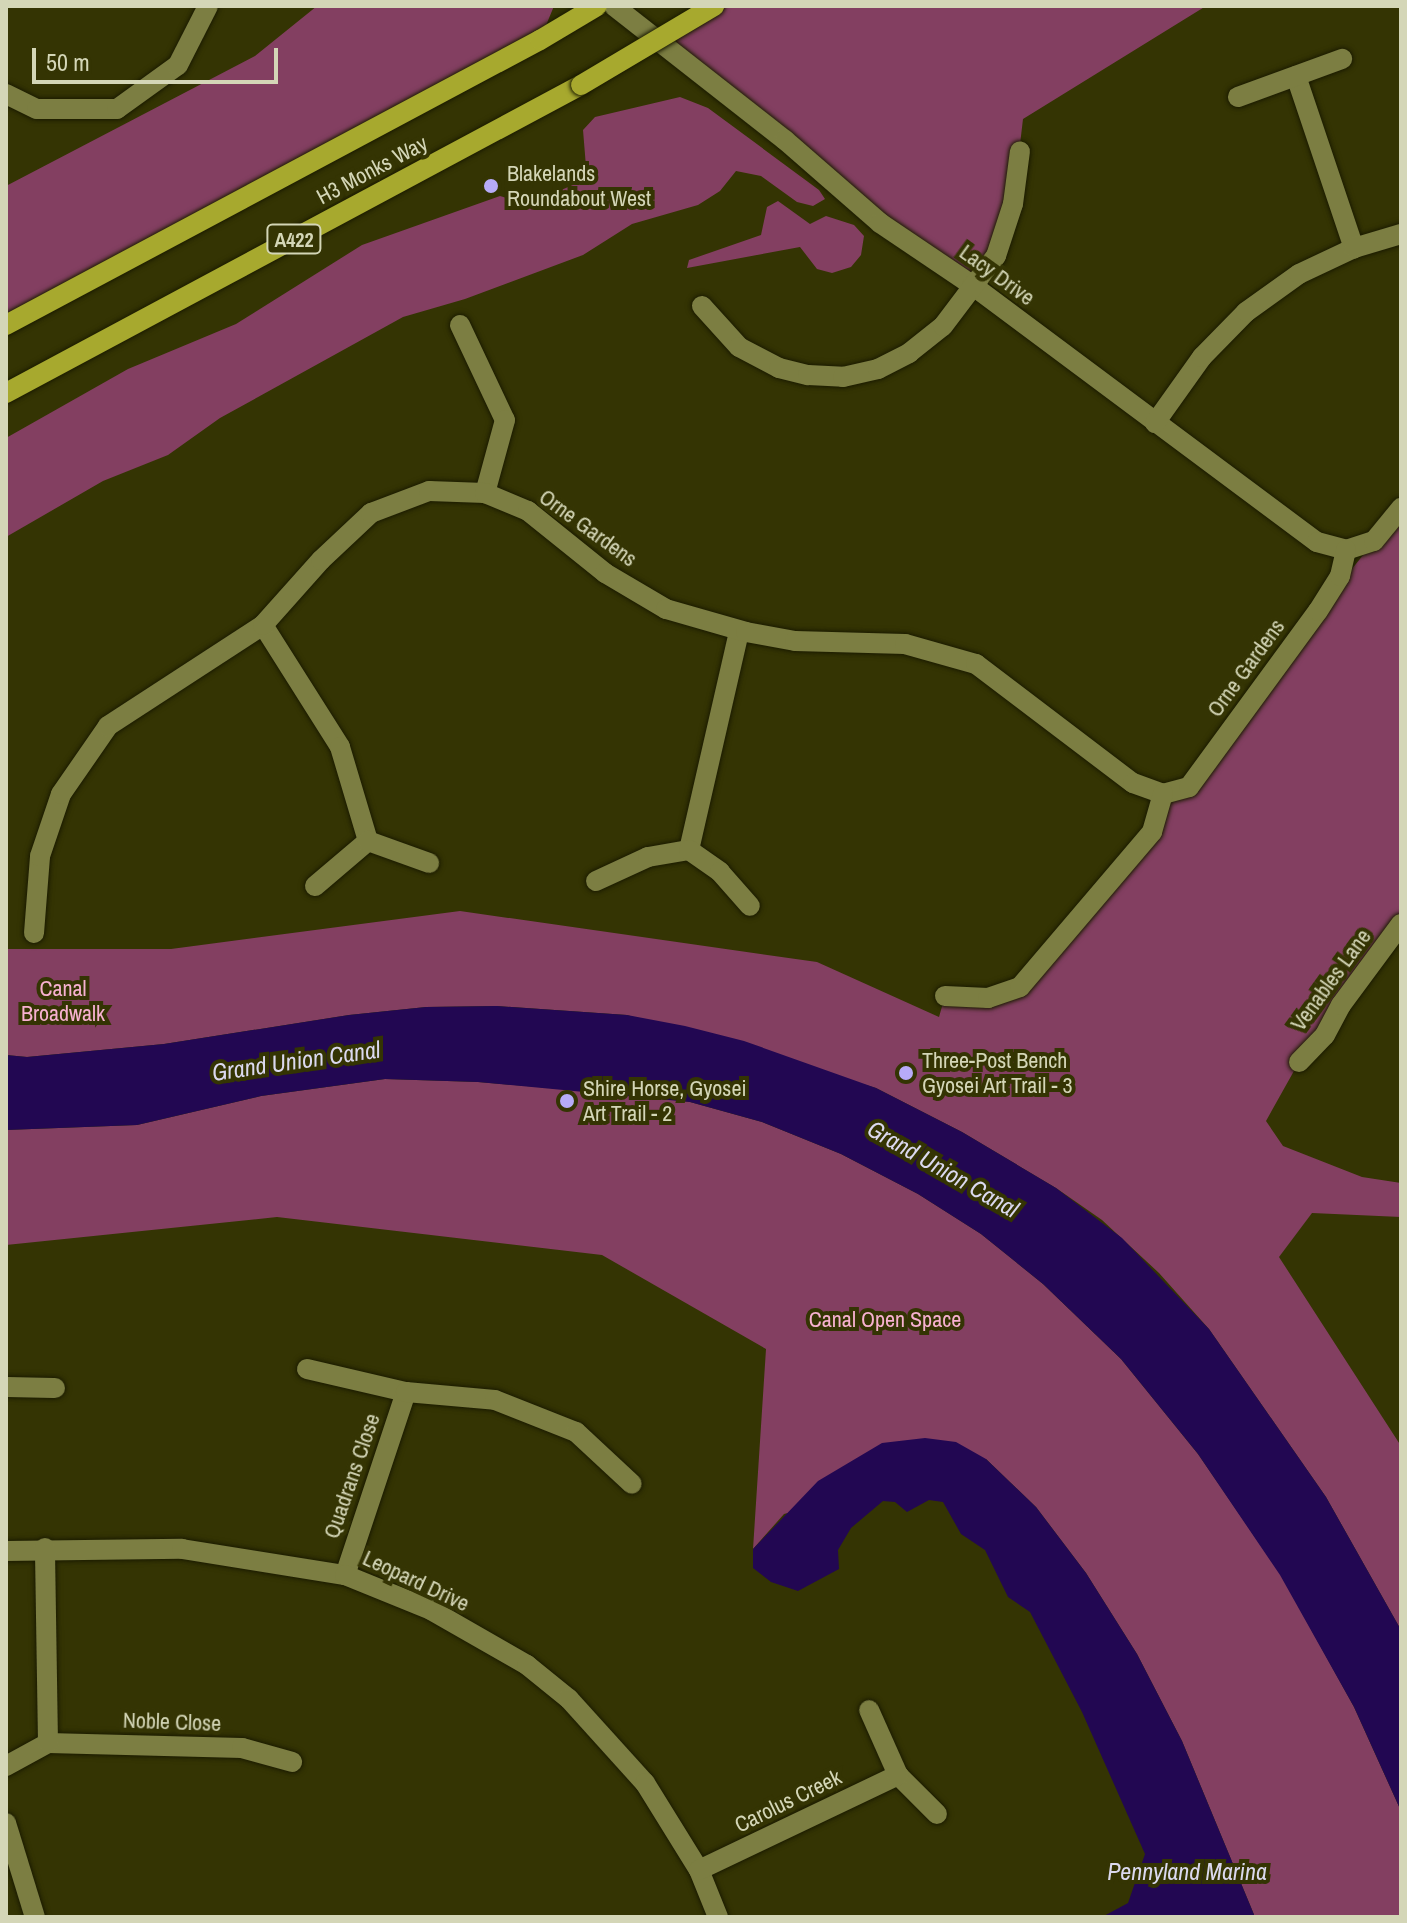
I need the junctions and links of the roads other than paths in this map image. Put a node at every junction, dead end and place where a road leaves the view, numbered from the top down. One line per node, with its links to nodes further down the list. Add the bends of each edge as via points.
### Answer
1 (208, 6): 7 (street, via 178,65 117,109 37,109)
2 (597, 6): 14 (main road, H3 Monks Way / A422)
3 (614, 6): 12 (street, Lacy Drive, via 785,140 880,223)
4 (714, 6): 16 (main road, H3 Monks Way / A422, bridge, via 581,85)
5 (1342, 59): 6 (street)
6 (1296, 76): 8 (street); 11 (street)
7 (6, 94)
8 (1238, 97)
9 (1020, 151): 12 (street, via 1013,204 996,256)
10 (1401, 234): 11 (street)
11 (1354, 248): 17 (street, via 1299,274 1246,312 1202,357)
12 (972, 285): 13 (street, via 943,326 909,353 878,369 843,377 779,368 739,347); 17 (street, Lacy Drive)
13 (702, 306)
14 (6, 325)
15 (460, 325): 18 (street, via 505,420)
16 (6, 393)
17 (1155, 423): 20 (street, Lacy Drive, via 1317,542)
18 (485, 493): 21 (street, Orne Gardens, via 429,491 371,513); 22 (street, Orne Gardens, via 528,511 605,573 666,609)
19 (1401, 508): 20 (street, via 1374,541)
20 (1346, 550): 23 (street, Orne Gardens, via 1340,576 1318,611 1189,787)
21 (263, 625): 24 (street, via 340,747); 31 (street, Orne Gardens, via 108,726 61,794 40,856)
22 (739, 631): 23 (street, Orne Gardens, via 795,641 905,644 976,664 1133,783); 25 (street)
23 (1163, 794): 32 (street, via 1152,832 1020,987 988,998)
24 (368, 841): 26 (street); 28 (street)
25 (689, 850): 27 (street, via 648,857); 29 (street, via 720,872)
26 (429, 863)
27 (596, 881)
28 (315, 886)
29 (750, 906)
30 (1401, 924): 33 (street, Venables Lane, via 1325,1035)
31 (34, 933)
32 (945, 996)
33 (1299, 1062)
34 (307, 1369): 37 (street, Quadrans Close)
35 (6, 1387): 36 (street)
36 (55, 1388)
37 (406, 1392): 38 (street, Quadrans Close, via 495,1400 576,1432); 41 (street, Quadrans Close)
38 (632, 1484)
39 (45, 1548): 40 (street, Leopard Drive); 41 (street, Leopard Drive, via 182,1549); 43 (street)
40 (6, 1551)
41 (345, 1575): 49 (street, Leopard Drive, via 431,1610 527,1665 569,1699 645,1783)
42 (869, 1710): 46 (street)
43 (48, 1743): 44 (street, Noble Close, via 242,1748); 45 (street)
44 (292, 1762)
45 (6, 1766)
46 (898, 1775): 47 (street); 49 (street, Carolus Creek)
47 (937, 1814)
48 (6, 1823): 50 (street)
49 (699, 1870): 51 (street, Leopard Drive)
50 (35, 1917)
51 (718, 1917)

